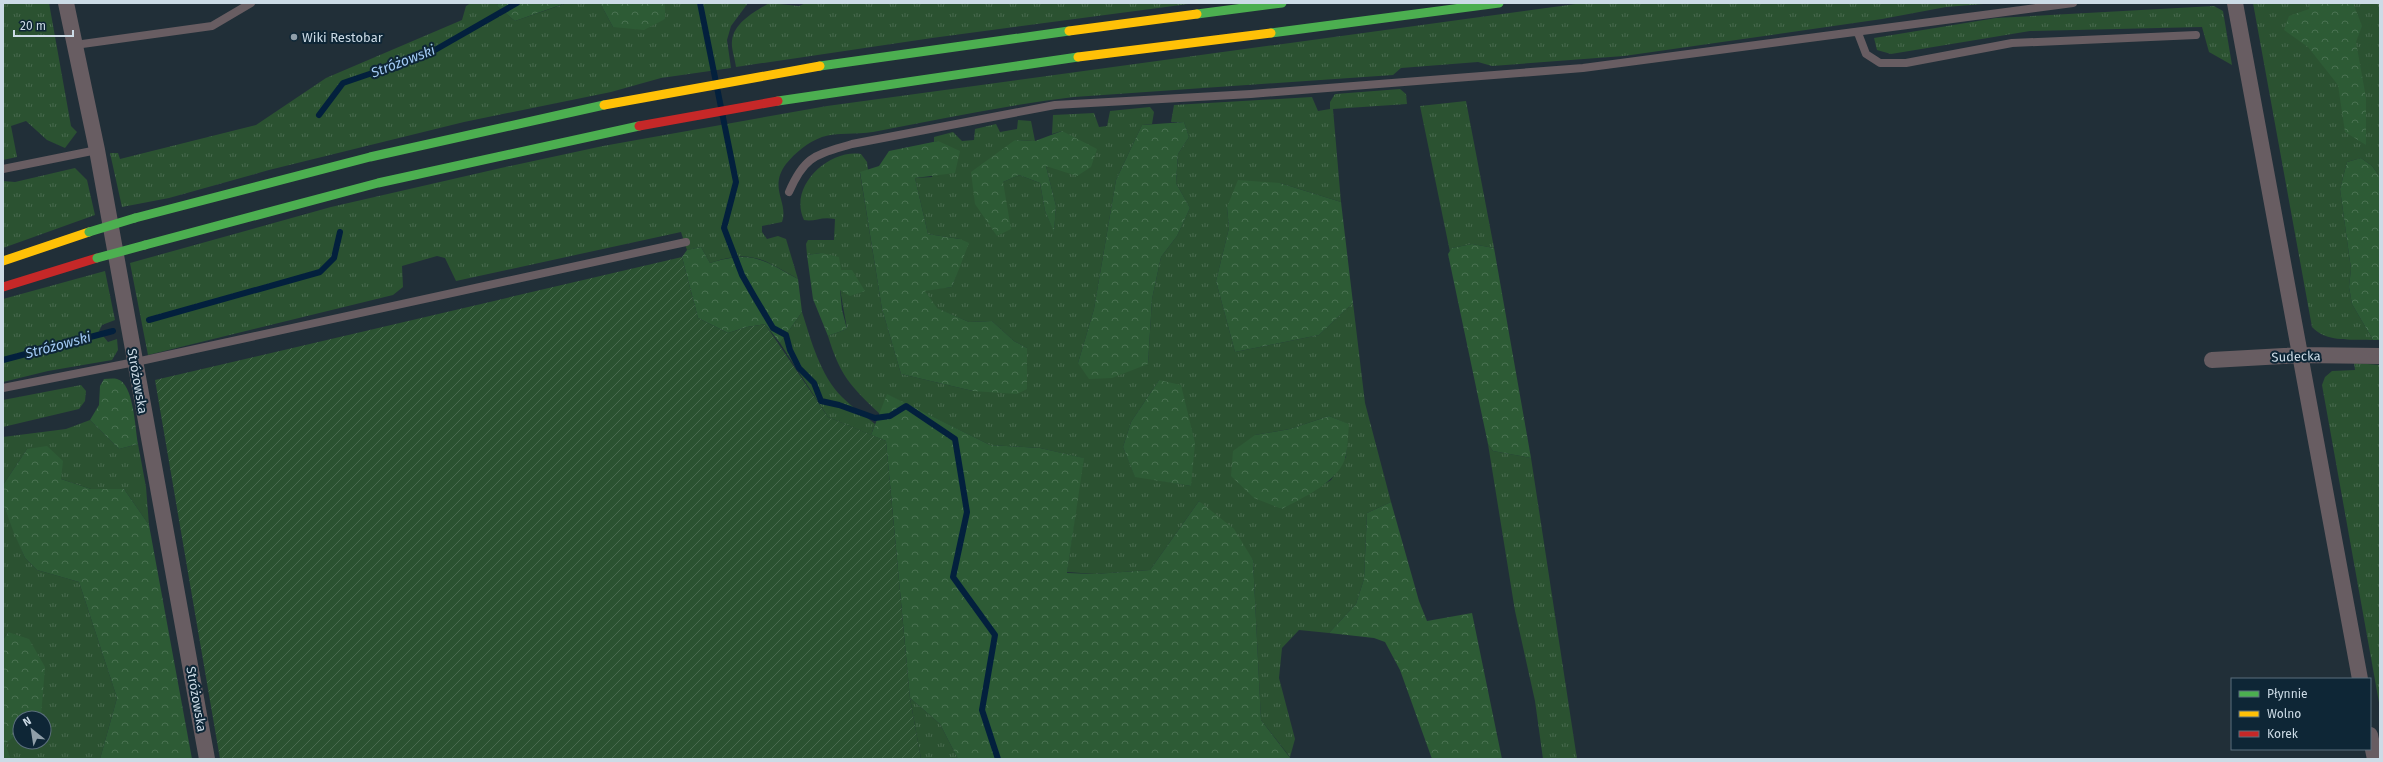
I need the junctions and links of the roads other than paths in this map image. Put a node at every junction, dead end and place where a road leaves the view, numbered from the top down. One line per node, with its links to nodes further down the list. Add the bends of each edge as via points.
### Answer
1 (66, 3): 9 (street, Stróżowska)
2 (251, 3): 9 (lane, via 212,26)
3 (1282, 3): 14 (main road, bridge, via 929,49 664,93 416,145 135,218)
4 (1498, 3): 15 (main road, bridge, via 951,75 672,121 404,177 97,258)
5 (2073, 3): 7 (lane)
6 (2235, 3): 16 (street)
7 (1858, 33): 8 (lane, via 1866,54 1880,63 1906,63 2012,43); 12 (lane, via 1583,68 1251,94 1054,105 830,150 808,160 796,175)
8 (2196, 35)
9 (74, 45): 10 (street, Stróżowska)
10 (97, 150): 11 (lane); 19 (street, Stróżowska)
11 (3, 169)
12 (789, 192)
13 (686, 242): 19 (lane)
14 (3, 261)
15 (3, 287)
16 (2301, 355): 17 (street, Sudecka); 18 (street, Sudecka); 21 (street)
17 (2380, 356)
18 (2212, 360)
19 (135, 362): 20 (lane); 23 (street, Stróżowska)
20 (3, 388)
21 (2360, 678)
22 (2371, 740): 24 (street)
23 (207, 759)
24 (2375, 759)

